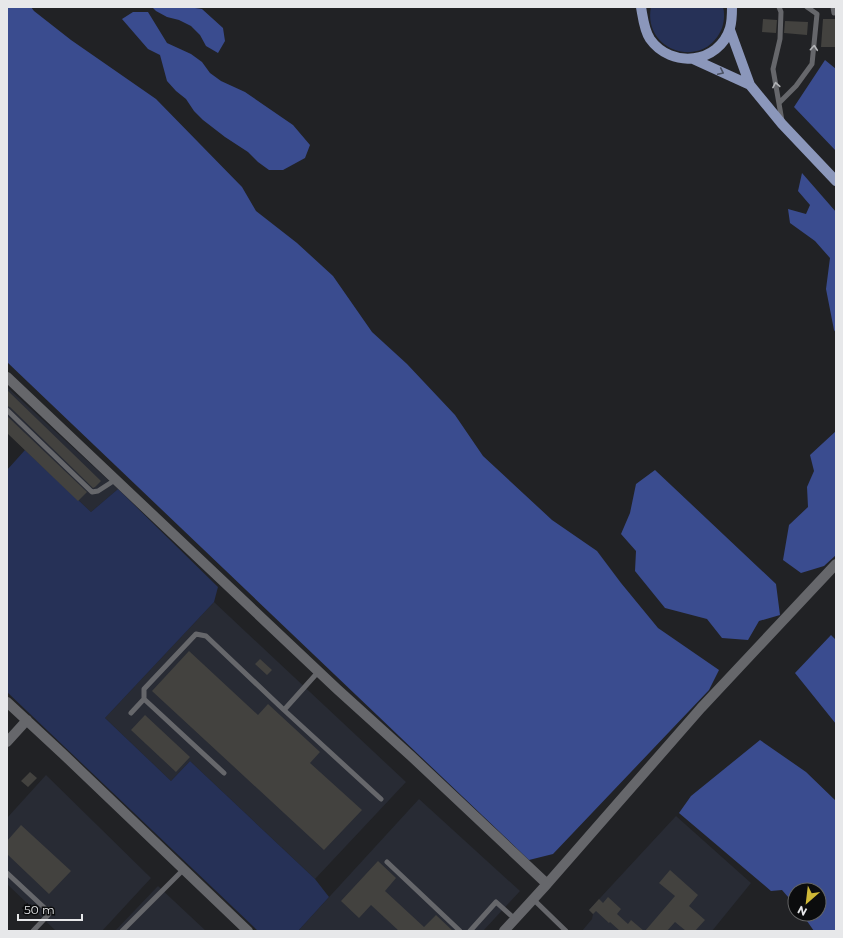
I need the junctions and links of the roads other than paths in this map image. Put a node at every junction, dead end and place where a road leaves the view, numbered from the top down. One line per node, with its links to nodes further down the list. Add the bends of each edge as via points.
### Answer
1 (732, 7): 7 (main road)
2 (779, 7): 10 (lane, one-way to 2, via 773,69 780,39)
3 (807, 7): 10 (lane, one-way to 3, via 812,64 817,14)
4 (833, 7): 6 (lane)
5 (642, 10): 8 (main road, via 645,28 658,48 680,59)
6 (834, 13)
7 (730, 30): 8 (main road, via 715,50); 9 (main road)
8 (693, 59): 9 (main road, one-way to 9)
9 (750, 85): 11 (main road)
10 (779, 103): 11 (lane)
11 (782, 124): 12 (main road)
12 (836, 182)
13 (7, 377): 15 (street)
14 (7, 410): 15 (lane, via 92,492)
15 (115, 480): 17 (street)
16 (836, 564): 29 (street, via 701,708)
17 (319, 671): 20 (lane); 29 (street)
18 (144, 699): 20 (lane, via 144,689 196,634 206,636); 21 (lane); 24 (lane)
19 (7, 702): 22 (street)
20 (284, 710): 25 (lane)
21 (131, 713)
22 (27, 720): 23 (street); 27 (street)
23 (7, 742)
24 (224, 773)
25 (381, 799)
26 (387, 862): 35 (lane)
27 (184, 869): 33 (lane); 34 (street)
28 (7, 874): 32 (lane, via 50,913)
29 (547, 884): 30 (street)
30 (534, 899): 31 (street); 38 (lane)
31 (515, 919): 36 (lane, via 496,902); 37 (street)
32 (33, 931)
33 (122, 931)
34 (248, 931)
35 (460, 931)
36 (470, 931)
37 (504, 931)
38 (566, 931)

